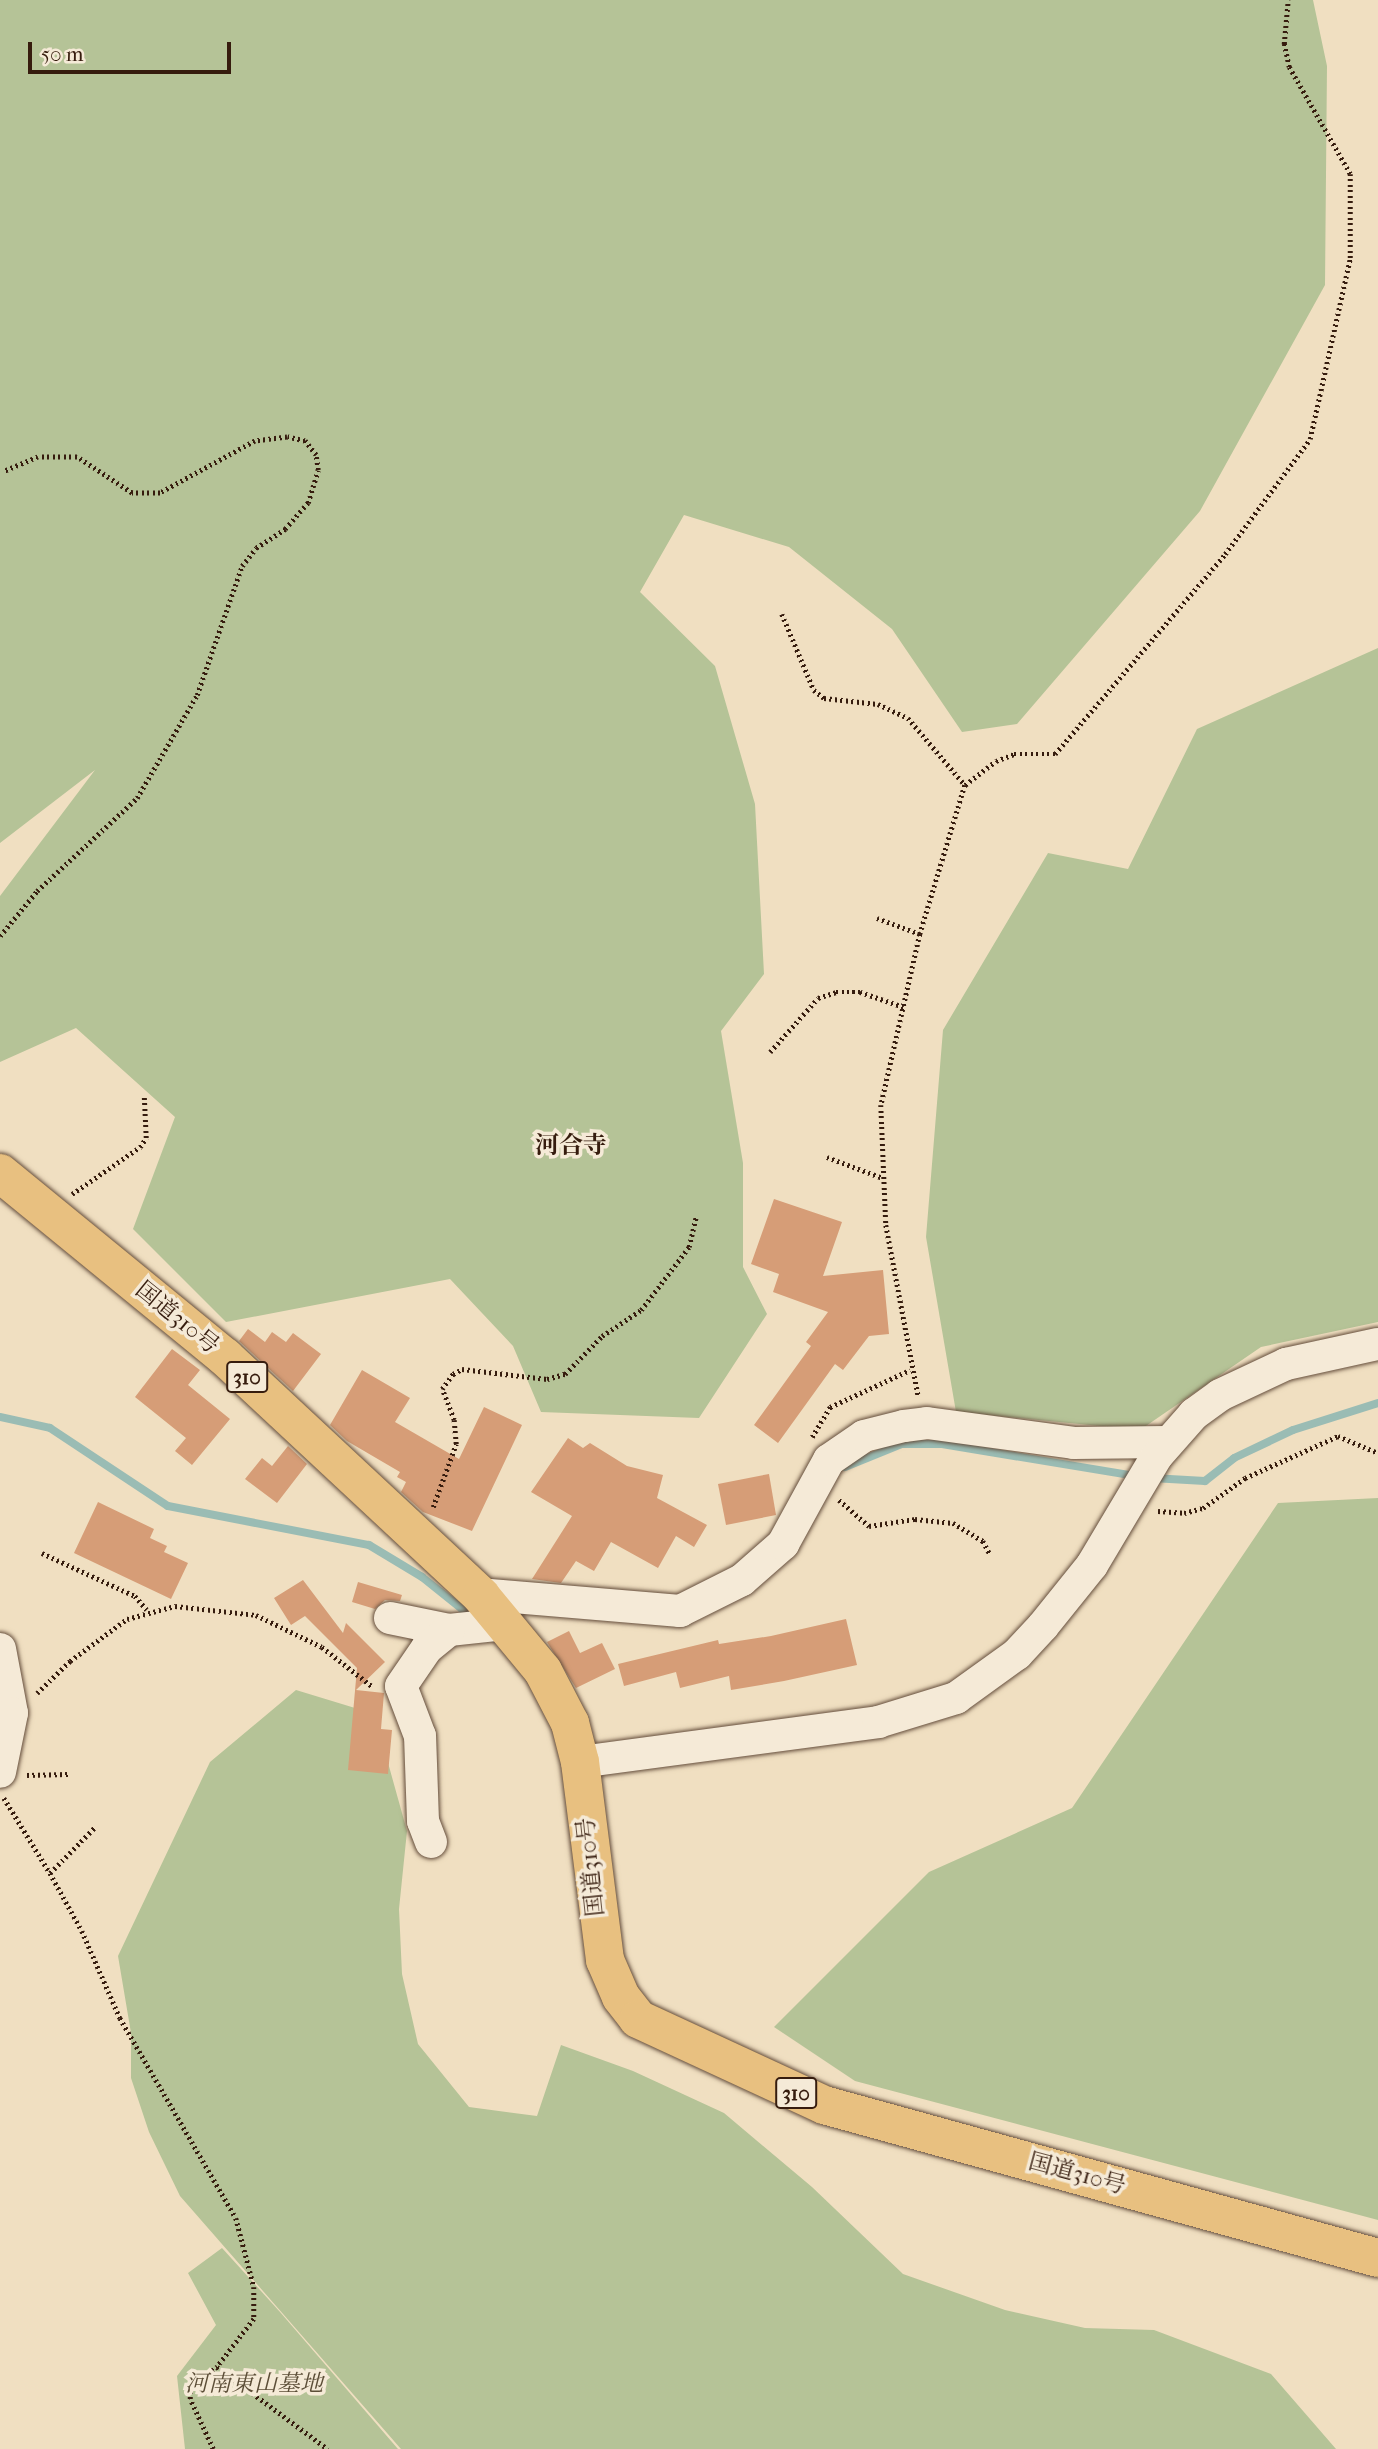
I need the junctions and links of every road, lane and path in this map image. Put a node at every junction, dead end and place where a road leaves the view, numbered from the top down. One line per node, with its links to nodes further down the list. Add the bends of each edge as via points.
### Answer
1 (1288, 0): 4 (path, via 1284,44 1289,67 1350,174 1350,258 1310,439 1225,554 1055,754 1014,754 996,761)
2 (3, 472): 7 (path, via 38,457 77,457 132,493 160,493 255,441 287,437 305,441 316,455 318,470 308,503 285,529 256,548 243,566 197,695 136,798 37,891)
3 (782, 614): 4 (path, via 814,690 824,698 878,704 908,718)
4 (965, 785): 6 (path)
5 (877, 918): 6 (path)
6 (920, 934): 8 (path)
7 (0, 936)
8 (904, 1007): 9 (path, via 860,992 818,998); 13 (path, via 882,1096)
9 (770, 1052)
10 (144, 1095): 14 (path, via 146,1138 139,1147)
11 (827, 1157): 13 (path)
12 (0, 1173): 14 (highway, 国道310号 / 310)
13 (883, 1178): 17 (path, via 886,1225 911,1370)
14 (47, 1211): 22 (highway, 国道310号 / 310, via 225,1357)
15 (696, 1217): 22 (path, via 689,1247 640,1310 602,1336 565,1374 547,1379 462,1369 445,1382 443,1396 454,1420 456,1444)
16 (1378, 1344): 18 (street, via 1286,1364 1255,1377 1194,1414)
17 (927, 1423): 18 (street, via 1074,1443); 25 (street, via 864,1436 845,1448 817,1476 800,1518 783,1544 742,1580 680,1611)
18 (1162, 1449): 21 (street)
19 (1378, 1453): 21 (path, via 1338,1436 1245,1478 1203,1508 1168,1513)
20 (832, 1496): 24 (path, via 869,1526 915,1519 953,1523 983,1541)
21 (1129, 1500): 32 (street, via 1092,1565 1043,1626 1017,1654 956,1698 878,1723)
22 (421, 1539): 25 (highway, 国道310号 / 310)
23 (42, 1553): 26 (path, via 135,1596)
24 (990, 1554)
25 (492, 1609): 28 (street); 32 (highway, 国道310号 / 310, via 543,1671 570,1723)
26 (147, 1610): 30 (path, via 200,1607 256,1615 322,1647 368,1686); 31 (path, via 101,1637)
27 (390, 1618): 28 (street)
28 (449, 1630): 30 (street, via 428,1648)
29 (0, 1649): 31 (street)
30 (401, 1686): 36 (street, via 420,1737 423,1821)
31 (12, 1713): 34 (street)
32 (580, 1762): 38 (highway, 国道310号 / 310, via 605,1960 621,1997 638,2018 824,2105)
33 (68, 1774): 34 (path, via 28,1773)
34 (7, 1786): 37 (path)
35 (96, 1826): 37 (path)
36 (431, 1842)
37 (50, 1872): 39 (path, via 120,2018 236,2218 254,2287 254,2319)
38 (1378, 2258)
39 (217, 2367): 40 (path, via 190,2387 190,2399); 41 (path)
40 (213, 2449)
41 (328, 2449)

